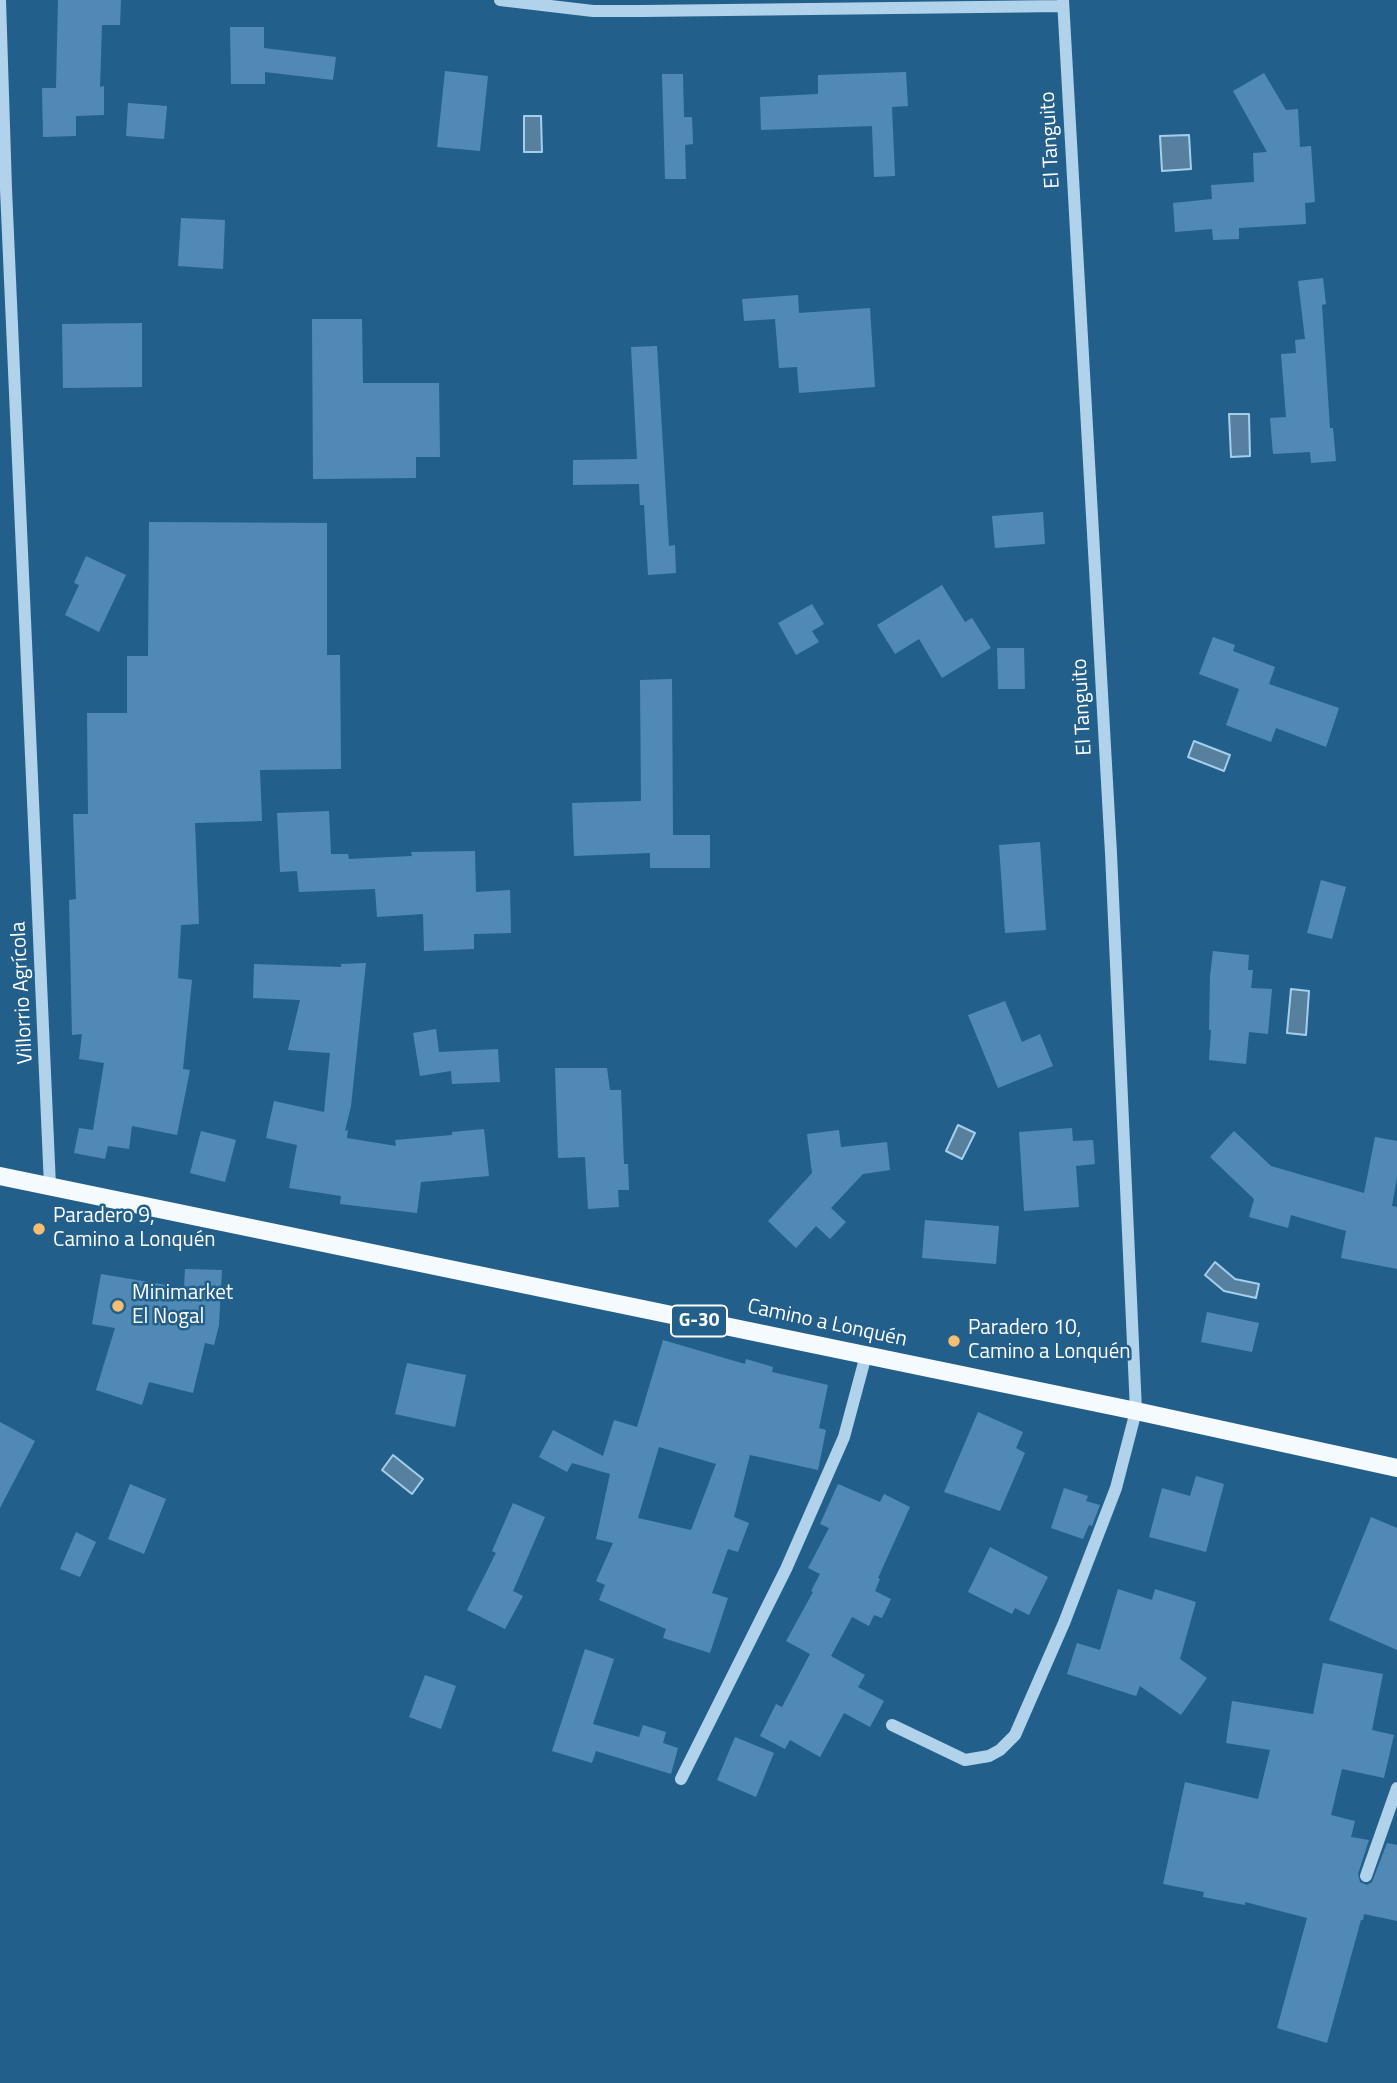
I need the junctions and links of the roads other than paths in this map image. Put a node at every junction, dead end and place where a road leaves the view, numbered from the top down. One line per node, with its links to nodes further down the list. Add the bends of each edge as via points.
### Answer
1 (0, 0): 6 (street, Villorrio Agrícola)
2 (500, 0): 3 (street)
3 (527, 1): 4 (street, via 593,11)
4 (1063, 3): 8 (street, El Tanguito, via 1111,853)
5 (0, 1176): 6 (main road, Camino a Lonquén / G-30)
6 (50, 1186): 7 (main road, Camino a Lonquén / G-30)
7 (866, 1355): 8 (main road, Camino a Lonquén / G-30); 11 (street, via 834,1461 786,1569)
8 (1136, 1411): 9 (main road, Camino a Lonquén / G-30); 10 (street, El Tanguito, via 1116,1488 1015,1735 989,1756 965,1760)
9 (1397, 1468)
10 (892, 1725)
11 (681, 1779)
12 (1397, 1788): 13 (street)
13 (1366, 1876)

